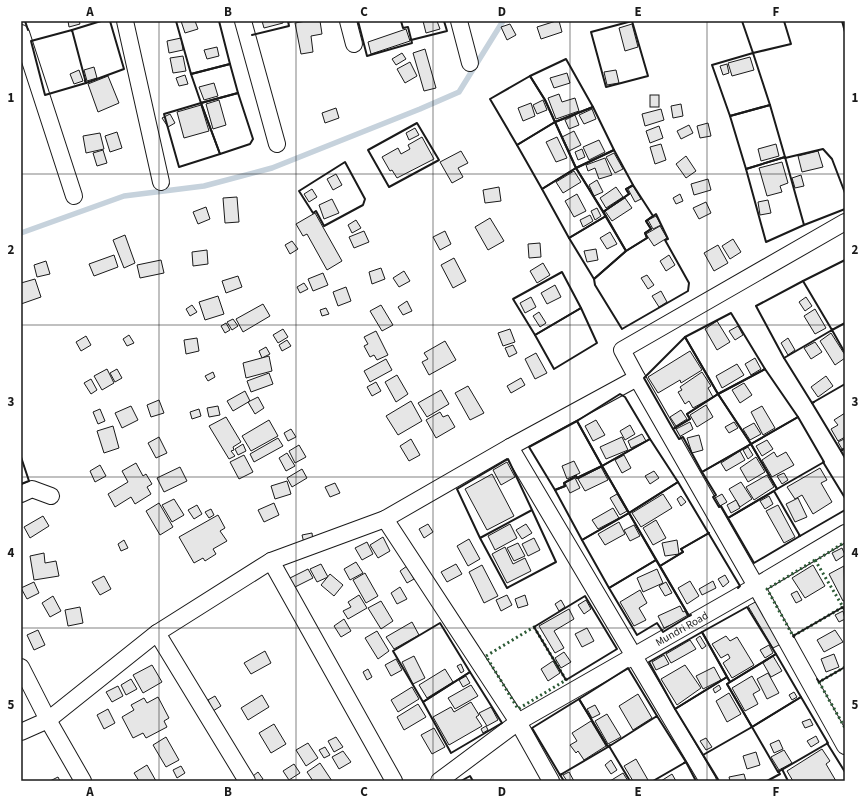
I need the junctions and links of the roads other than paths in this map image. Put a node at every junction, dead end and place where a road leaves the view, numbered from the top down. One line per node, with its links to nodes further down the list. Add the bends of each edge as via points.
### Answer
1 (125, 21): 9 (street)
2 (243, 21): 8 (street)
3 (348, 21): 6 (street)
4 (459, 21): 7 (street)
5 (21, 33): 10 (street)
6 (354, 44)
7 (470, 63)
8 (277, 144)
9 (161, 182)
10 (74, 196)
11 (845, 222): 12 (street, via 622,350)
12 (637, 378): 13 (street); 19 (street)
13 (510, 447): 16 (street); 21 (street)
14 (21, 494): 15 (street, via 32,489)
15 (51, 496)
16 (385, 519): 18 (street); 24 (street)
17 (845, 533): 19 (street, Mundri Road)
18 (271, 561): 20 (street); 29 (street)
19 (756, 586): 21 (street, Mundri Road); 26 (street)
20 (157, 633): 23 (street); 28 (street)
21 (634, 655): 24 (street, Mundri Road); 32 (street)
22 (21, 667): 23 (street)
23 (48, 720): 25 (street); 27 (street)
24 (518, 722): 30 (street, Mundri Road); 31 (street)
25 (21, 732)
26 (845, 746)
27 (83, 781)
28 (247, 781)
29 (394, 781)
30 (439, 781)
31 (552, 781)
32 (708, 781)

